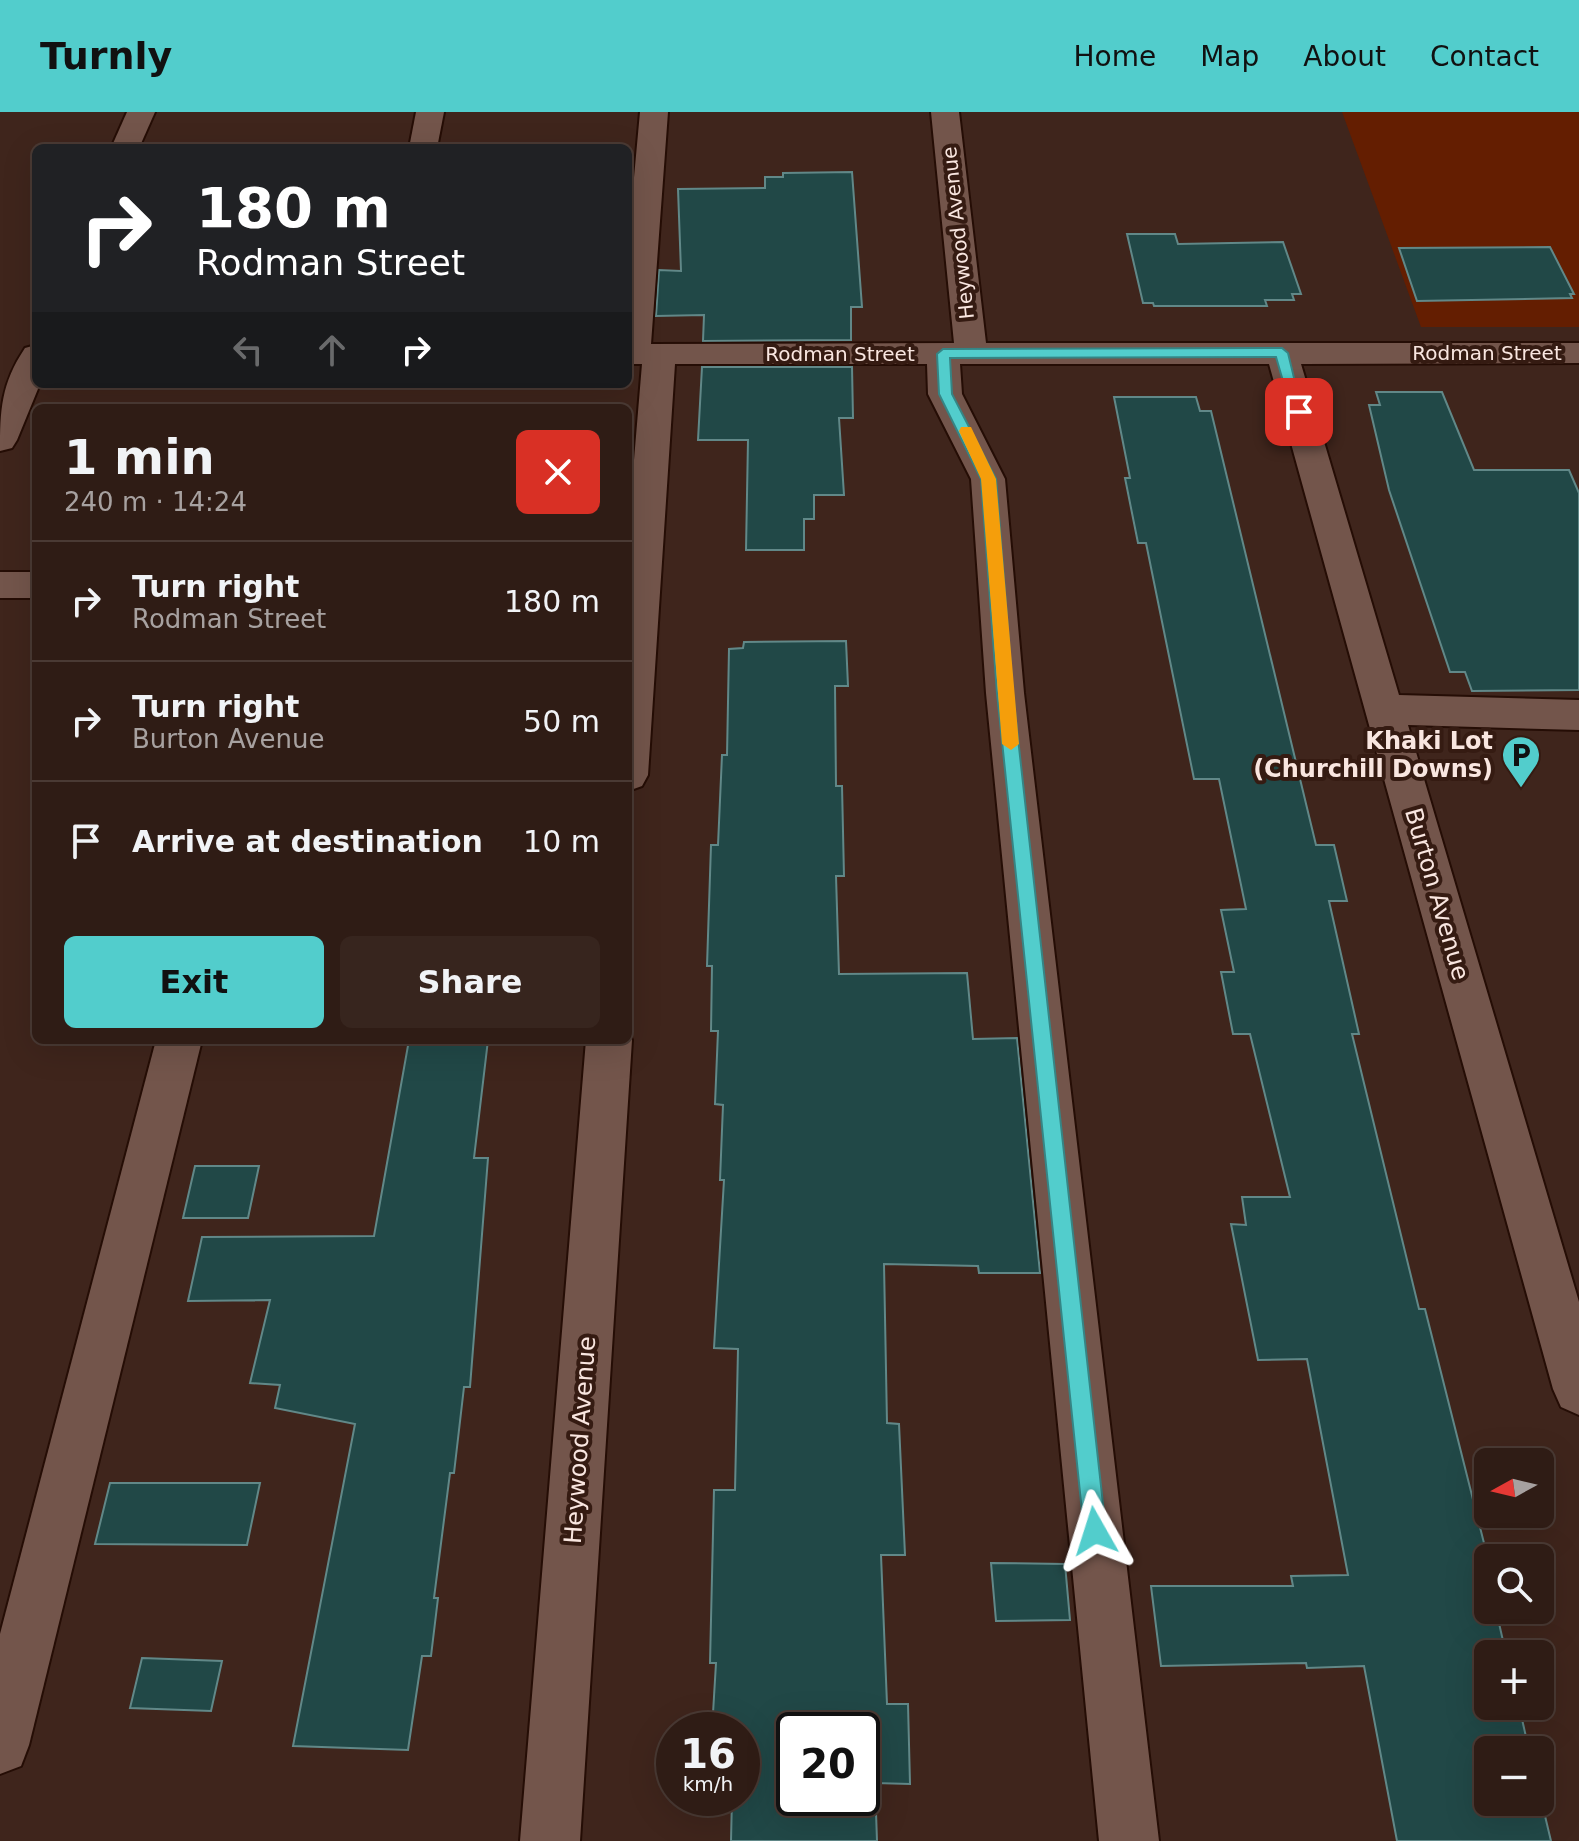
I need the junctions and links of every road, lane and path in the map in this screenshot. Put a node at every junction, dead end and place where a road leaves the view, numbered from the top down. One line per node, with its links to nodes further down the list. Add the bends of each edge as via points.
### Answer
1 (141, 112): 5 (street)
2 (430, 112): 6 (street)
3 (654, 112): 10 (street)
4 (945, 112): 11 (street, Heywood Avenue)
5 (127, 144)
6 (424, 144)
7 (1282, 353): 8 (street, Rodman Street); 11 (street, Rodman Street); 18 (street, Burton Avenue)
8 (1579, 353)
9 (0, 354): 12 (street)
10 (640, 354): 11 (street, Rodman Street); 17 (street)
11 (957, 354): 25 (street, Heywood Avenue, via 945,394 988,479 1008,724)
12 (32, 355)
13 (32, 364): 14 (street)
14 (0, 440)
15 (0, 585): 16 (street)
16 (32, 585)
17 (632, 635)
18 (1384, 709): 19 (street); 22 (street, Burton Avenue)
19 (1579, 715)
20 (178, 1044): 23 (street)
21 (609, 1044): 24 (street, Heywood Avenue)
22 (1579, 1389)
23 (0, 1745)
24 (550, 1841)
25 (1129, 1841)

